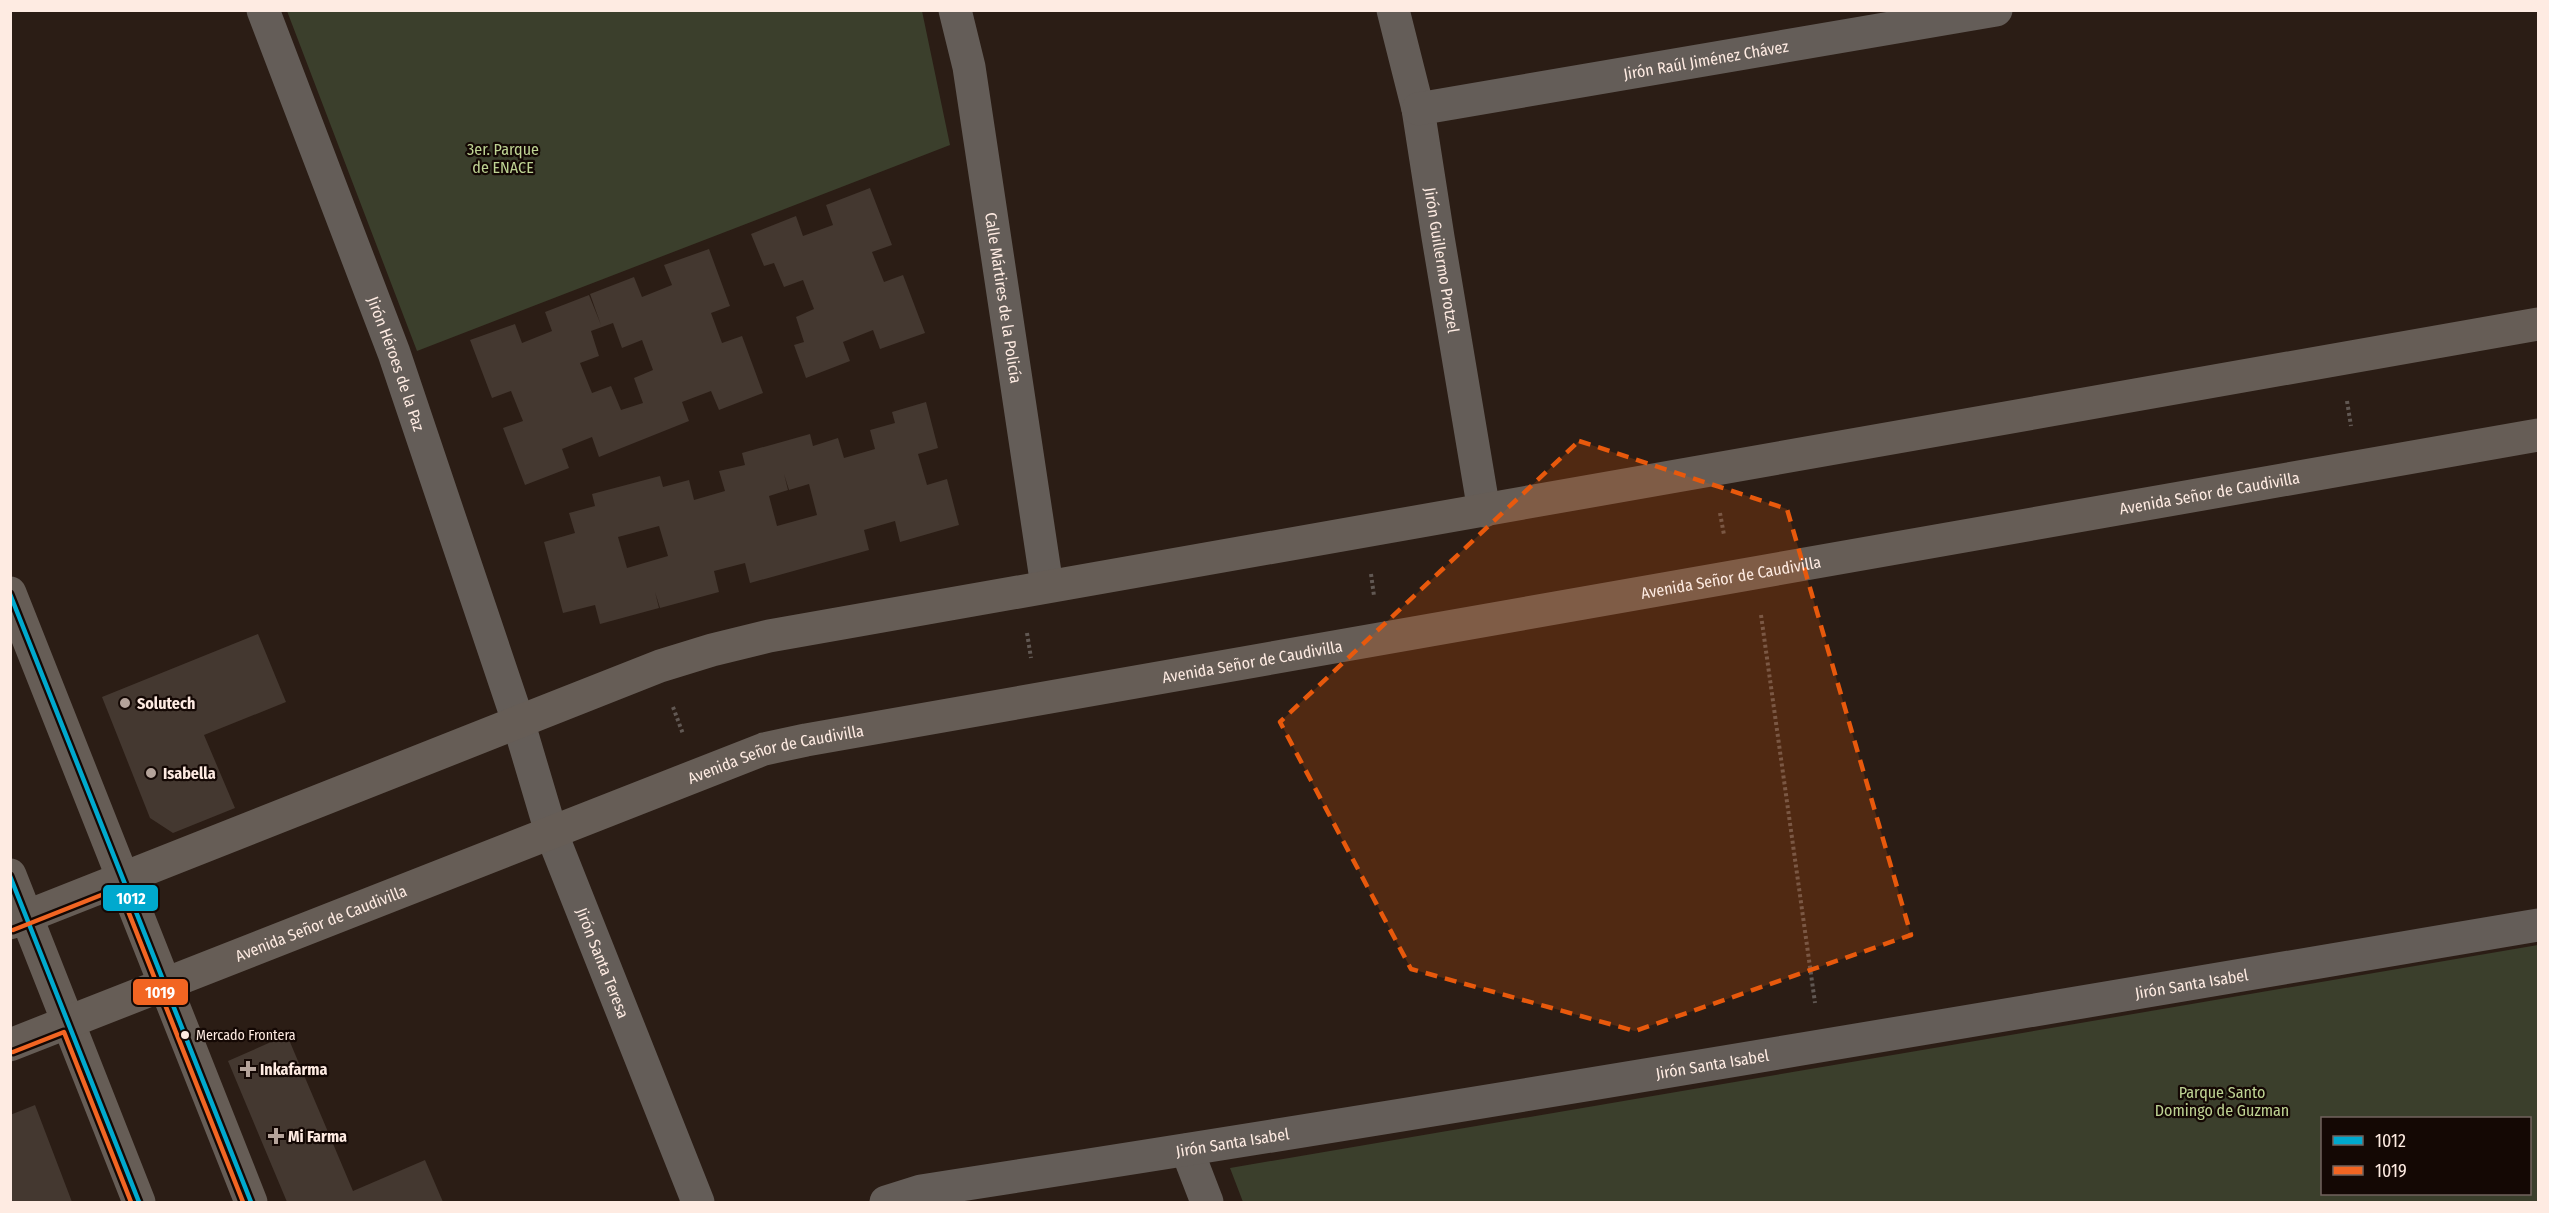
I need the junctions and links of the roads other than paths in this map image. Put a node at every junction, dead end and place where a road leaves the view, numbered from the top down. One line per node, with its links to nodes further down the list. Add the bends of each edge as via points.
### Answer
1 (263, 10): 11 (street, Jirón Héroes de la Paz, via 394,353)
2 (955, 10): 9 (street, Calle Mártires de la Policía, via 969,67)
3 (1393, 10): 5 (street, Jirón Guillermo Protzel)
4 (1996, 10): 5 (street, Jirón Raúl Jiménez Chávez)
5 (1418, 109): 8 (street, Jirón Guillermo Protzel)
6 (2538, 324): 8 (main road)
7 (2538, 435): 12 (main road, Avenida Señor de Caudivilla, via 806,740 764,749)
8 (1484, 511): 9 (main road)
9 (1034, 589): 11 (main road, via 769,636 712,650)
10 (10, 593): 14 (main road)
11 (518, 721): 12 (street, Jirón Santa Teresa); 14 (main road)
12 (551, 832): 17 (main road, Avenida Señor de Caudivilla); 23 (street, Jirón Santa Teresa)
13 (10, 875): 15 (main road)
14 (123, 878): 15 (main road); 17 (main road)
15 (19, 920): 18 (main road)
16 (2538, 925): 20 (street, Jirón Santa Isabel)
17 (165, 983): 18 (main road, Avenida Señor de Caudivilla); 22 (main road)
18 (68, 1022): 19 (main road, Avenida Señor de Caudivilla); 21 (main road)
19 (10, 1045)
20 (1187, 1150): 24 (street, Jirón Santa Isabel, via 921,1191); 25 (street)
21 (140, 1203)
22 (251, 1203)
23 (698, 1203)
24 (886, 1203)
25 (1207, 1203)

